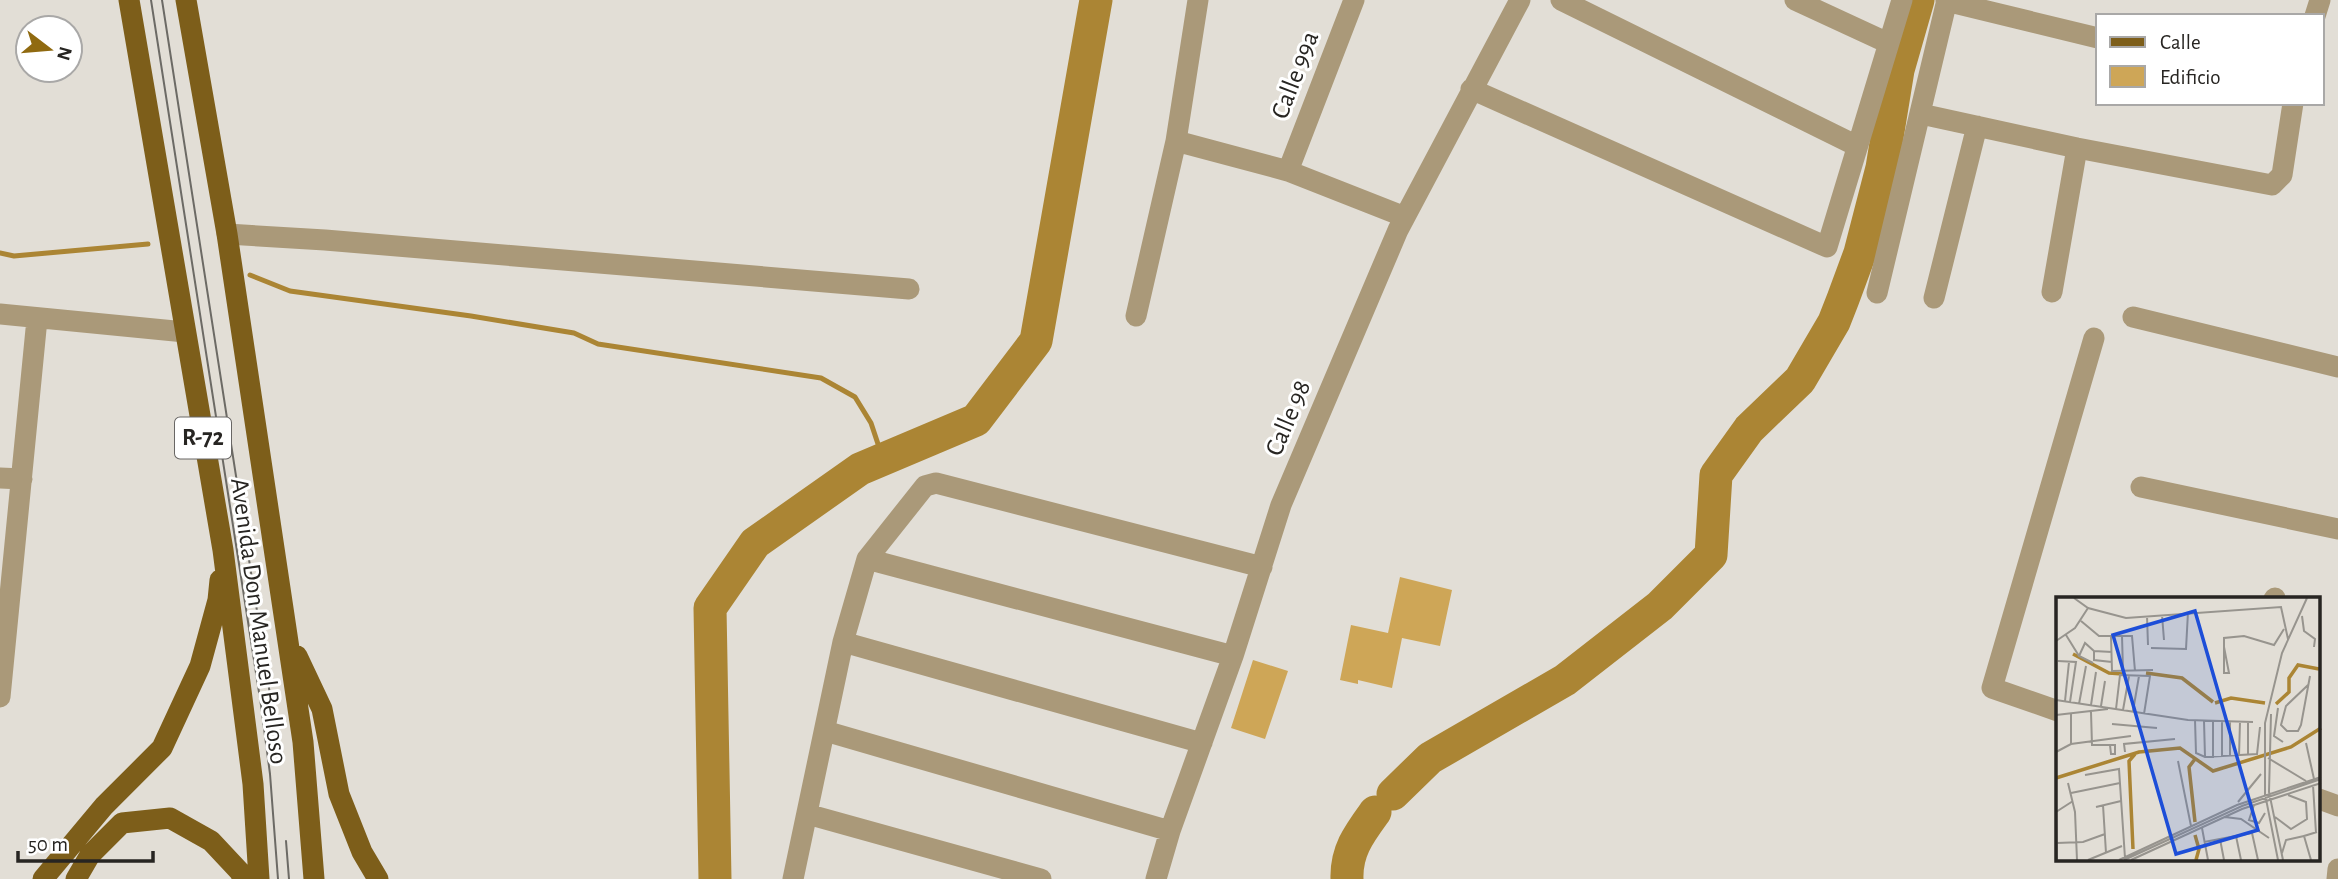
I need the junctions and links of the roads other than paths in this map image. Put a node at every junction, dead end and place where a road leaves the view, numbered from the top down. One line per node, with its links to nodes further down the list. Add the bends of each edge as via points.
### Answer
1 (129, 0): 30 (main road, Avenida Don Manuel Belloso / R-72)
2 (186, 0): 21 (main road, Avenida Don Manuel Belloso / R-72)
3 (1198, 0): 16 (street)
4 (1354, 0): 19 (street, Calle 99a)
5 (1520, 0): 12 (street, Calle 98)
6 (1561, 0): 17 (street)
7 (1795, 0): 11 (street)
8 (1902, 0): 11 (street)
9 (1947, 1): 10 (street); 14 (street)
10 (2096, 37)
11 (1888, 43): 17 (street)
12 (1471, 89): 17 (street, via 1827,247); 20 (street, Calle 98)
13 (2293, 105): 18 (street, via 2282,175 2272,185)
14 (1921, 114): 15 (street); 24 (street)
15 (1977, 126): 18 (street); 25 (street)
16 (1176, 141): 19 (street); 27 (street)
17 (1857, 146)
18 (2077, 148): 23 (street)
19 (1288, 171): 20 (street)
20 (1405, 217): 39 (street, Calle 98, via 1281,505)
21 (227, 234): 22 (street); 40 (main road, Avenida Don Manuel Belloso / R-72)
22 (909, 289)
23 (2052, 292)
24 (1877, 293)
25 (1934, 298)
26 (0, 314): 29 (street)
27 (1136, 316)
28 (2133, 317): 32 (street)
29 (37, 318): 30 (street); 34 (street)
30 (185, 331): 37 (main road, Avenida Don Manuel Belloso / R-72)
31 (2094, 338): 45 (street, via 1992,688)
32 (2338, 368)
33 (0, 478): 34 (street)
34 (22, 479): 42 (street)
35 (2141, 487): 36 (street)
36 (2338, 529)
37 (223, 550): 53 (main road, via 218,600 200,666 162,748 104,806); 56 (main road, Avenida Don Manuel Belloso / R-72, via 253,784)
38 (867, 559): 39 (street, via 925,486 936,483); 41 (street); 43 (street)
39 (1262, 567): 43 (street, Calle 98)
40 (286, 633): 57 (main road, Avenida Don Manuel Belloso / R-72, via 303,742); 58 (main road, via 322,709 339,794)
41 (843, 642): 46 (street); 47 (street)
42 (2, 648): 44 (street)
43 (1233, 656): 47 (street, Calle 98)
44 (0, 696)
45 (2056, 710)
46 (825, 730): 50 (street); 51 (street)
47 (1202, 743): 51 (street, Calle 98)
48 (2320, 799): 49 (street)
49 (2338, 806)
50 (807, 814): 59 (street); 60 (street)
51 (1170, 831): 61 (street, Calle 98)
52 (2338, 869): 62 (street)
53 (43, 879)
54 (76, 879): 55 (main road, via 90,855 122,823 170,818 211,841)
55 (243, 879)
56 (259, 879)
57 (314, 879)
58 (378, 879)
59 (793, 879)
60 (1041, 879)
61 (1156, 879)
62 (2337, 879)

